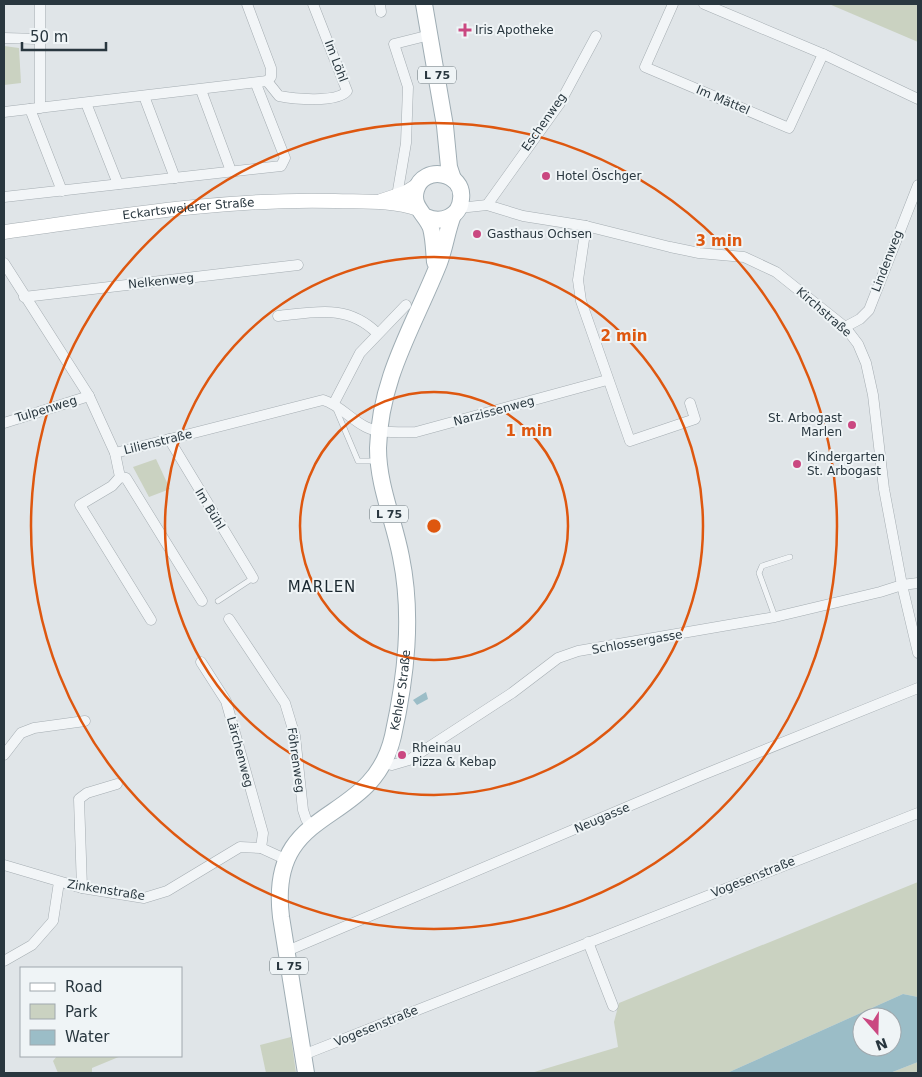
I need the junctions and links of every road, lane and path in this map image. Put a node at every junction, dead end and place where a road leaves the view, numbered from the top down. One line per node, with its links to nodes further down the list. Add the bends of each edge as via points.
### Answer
1 (40, 4): 10 (street)
2 (247, 4): 12 (street, via 271,68 272,77)
3 (313, 4): 12 (street, Im Löhl, via 347,91 339,96 299,100 279,96)
4 (424, 4): 7 (main road, Kehler Straße / L 75)
5 (673, 4): 11 (street, Im Mättel, via 645,67 789,128)
6 (704, 4): 11 (street)
7 (430, 35): 20 (main road, Kehler Straße / L 75); 28 (street, via 394,44 408,87 406,143)
8 (596, 36): 31 (street, Eschenweg, via 560,103)
9 (4, 38): 10 (street)
10 (40, 39): 18 (street)
11 (823, 54): 16 (street)
12 (267, 81): 13 (street)
13 (256, 84): 14 (street); 21 (street, via 285,158 281,166)
14 (200, 90): 15 (street); 21 (street)
15 (144, 96): 17 (street); 22 (street)
16 (918, 99)
17 (86, 103): 18 (street); 24 (street)
18 (35, 108): 19 (street); 26 (street)
19 (4, 112)
20 (443, 114): 23 (main road, Kehler Straße / L 75, via 437,161); 29 (main road, Kehler Straße / L 75, via 449,167)
21 (231, 172): 22 (street)
22 (175, 178): 24 (street)
23 (422, 181): 28 (main road, Eckartsweierer Straße); 29 (main road, via 442,174); 32 (main road, Kehler Straße / L 75, via 415,197)
24 (118, 184): 26 (street)
25 (918, 185): 41 (street, Lindenweg, via 868,310)
26 (62, 191): 27 (street)
27 (4, 196)
28 (397, 196): 30 (main road, Eckartsweierer Straße)
29 (457, 199): 31 (street, Kirchstraße); 31 (street, Kirchstraße); 32 (main road, via 442,220); 37 (main road, Kehler Straße / L 75)
30 (375, 202): 32 (main road, Eckartsweierer Straße); 34 (main road, Eckartsweierer Straße, via 245,202)
31 (486, 205): 33 (street, Kirchstraße, via 523,216)
32 (422, 213): 37 (main road, Kehler Straße / L 75, via 432,235)
33 (586, 226): 41 (street, Kirchstraße, via 699,253 744,257 762,264); 43 (street, via 578,280 581,301)
34 (4, 232)
35 (4, 263): 38 (street, Lilienstraße)
36 (298, 265): 38 (street, Nelkenweg)
37 (435, 272): 48 (main road, Kehler Straße / L 75, via 382,400)
38 (24, 297): 44 (street, Lilienstraße)
39 (406, 305): 42 (street)
40 (278, 316): 42 (street, via 322,311 353,315)
41 (845, 328): 56 (street, Kirchstraße, via 858,344 866,363)
42 (377, 333): 45 (street, via 357,359)
43 (607, 380): 46 (street, via 630,441 695,419); 48 (street, Narzissenweg, via 416,432)
44 (89, 396): 47 (street, Tulpenweg); 50 (street, Lilienstraße)
45 (334, 403): 48 (street, via 367,428); 49 (street, Lilienstraße, via 312,402); 51 (lane, via 358,461)
46 (690, 403)
47 (4, 422)
48 (379, 430): 51 (main road, Kehler Straße / L 75)
49 (169, 439): 50 (street, Lilienstraße); 54 (street, Im Bühl)
50 (115, 453): 52 (street)
51 (379, 460): 67 (main road, Kehler Straße / L 75, via 385,499 401,554 409,616 399,702 393,737)
52 (120, 476): 57 (street, via 126,478); 61 (street, via 112,486 80,505)
53 (790, 557): 59 (lane, via 762,566 759,573)
54 (253, 578): 58 (lane)
55 (918, 583): 56 (street, Schlossergasse)
56 (902, 585): 59 (street, Schlossergasse); 62 (street, Kirchstraße)
57 (202, 601)
58 (218, 601)
59 (775, 617): 67 (street, Schlossergasse, via 578,651 558,658 512,693 410,760 392,766)
60 (229, 619): 70 (street, Föhrenweg, via 285,704 294,736 303,810)
61 (151, 620)
62 (918, 654)
63 (201, 662): 71 (street, Lärchenweg, via 226,701 263,833)
64 (918, 688): 77 (street, Neugasse, via 700,776)
65 (85, 721): 66 (street, via 34,728 21,733)
66 (4, 755)
67 (384, 762): 70 (main road, Kehler Straße / L 75, via 378,774 359,794)
68 (117, 784): 75 (street, via 94,790 79,799)
69 (918, 812): 76 (street, Vogesenstraße)
70 (311, 826): 72 (main road, Kehler Straße / L 75, via 295,842)
71 (261, 848): 72 (street, Zinkenstraße); 75 (street, Zinkenstraße, via 235,849 181,884 144,898)
72 (285, 859): 77 (main road, Kehler Straße / L 75, via 279,900)
73 (4, 864): 74 (street, Zinkenstraße)
74 (59, 882): 75 (street, Zinkenstraße); 78 (street, via 53,921 32,945)
75 (82, 888)
76 (588, 942): 79 (street); 80 (street, Vogesenstraße)
77 (287, 951): 80 (main road, Kehler Straße / L 75)
78 (4, 961)
79 (613, 1006)
80 (303, 1055): 81 (main road, Kehler Straße / L 75)
81 (306, 1073)

